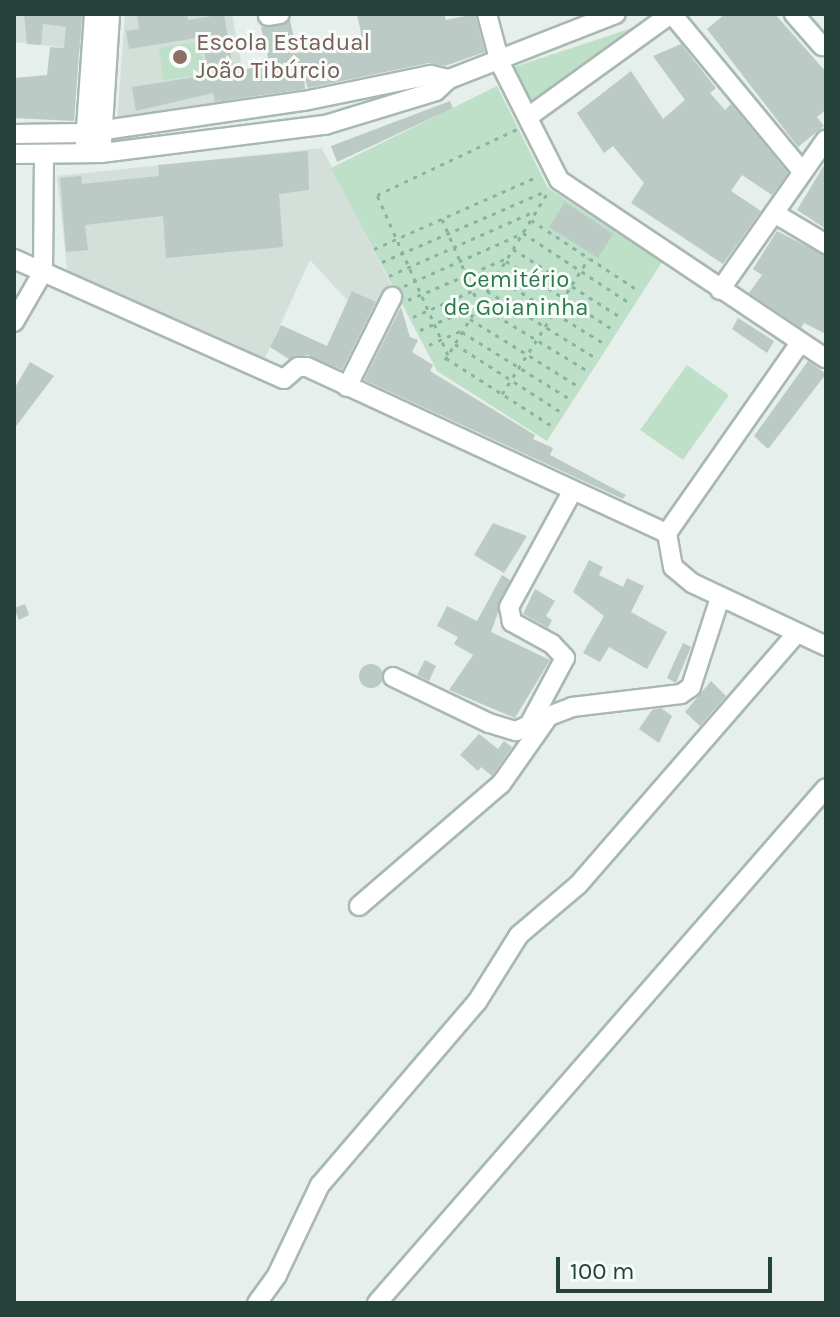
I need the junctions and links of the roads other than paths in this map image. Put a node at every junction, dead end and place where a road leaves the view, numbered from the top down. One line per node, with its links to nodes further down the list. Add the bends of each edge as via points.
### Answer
1 (94, 14): 11 (street)
2 (110, 14): 11 (street)
3 (487, 14): 8 (street)
4 (616, 14): 8 (street)
5 (671, 14): 10 (street); 17 (street)
6 (794, 14): 7 (street)
7 (822, 46)
8 (500, 63): 9 (street); 10 (street)
9 (449, 79): 11 (street, via 431,75 304,101); 14 (street, via 436,91 325,125)
10 (528, 117): 22 (street, via 559,180)
11 (93, 132): 12 (street); 14 (street)
12 (14, 134)
13 (826, 139): 17 (street)
14 (94, 153): 16 (street)
15 (14, 154): 16 (street)
16 (44, 156): 21 (street)
17 (802, 171): 18 (street)
18 (774, 213): 19 (street); 22 (street)
19 (826, 244)
20 (14, 259): 21 (street)
21 (43, 272): 24 (street); 27 (street, via 281,378 301,366)
22 (720, 290): 25 (street)
23 (398, 296): 27 (street)
24 (14, 322)
25 (800, 343): 26 (street); 29 (street)
26 (825, 358)
27 (347, 387): 28 (street)
28 (573, 490): 29 (street); 33 (street, via 509,607 512,622 559,649 565,658 529,725 516,731 489,723)
29 (667, 533): 30 (street, via 673,567)
30 (720, 598): 31 (street); 35 (street, via 691,687 681,694 572,707 549,716 501,784)
31 (796, 634): 32 (street); 36 (street, via 578,885 519,935 477,1002 320,1185 277,1275)
32 (826, 646)
33 (393, 677)
34 (826, 788): 37 (street)
35 (359, 906)
36 (257, 1303)
37 (377, 1303)

